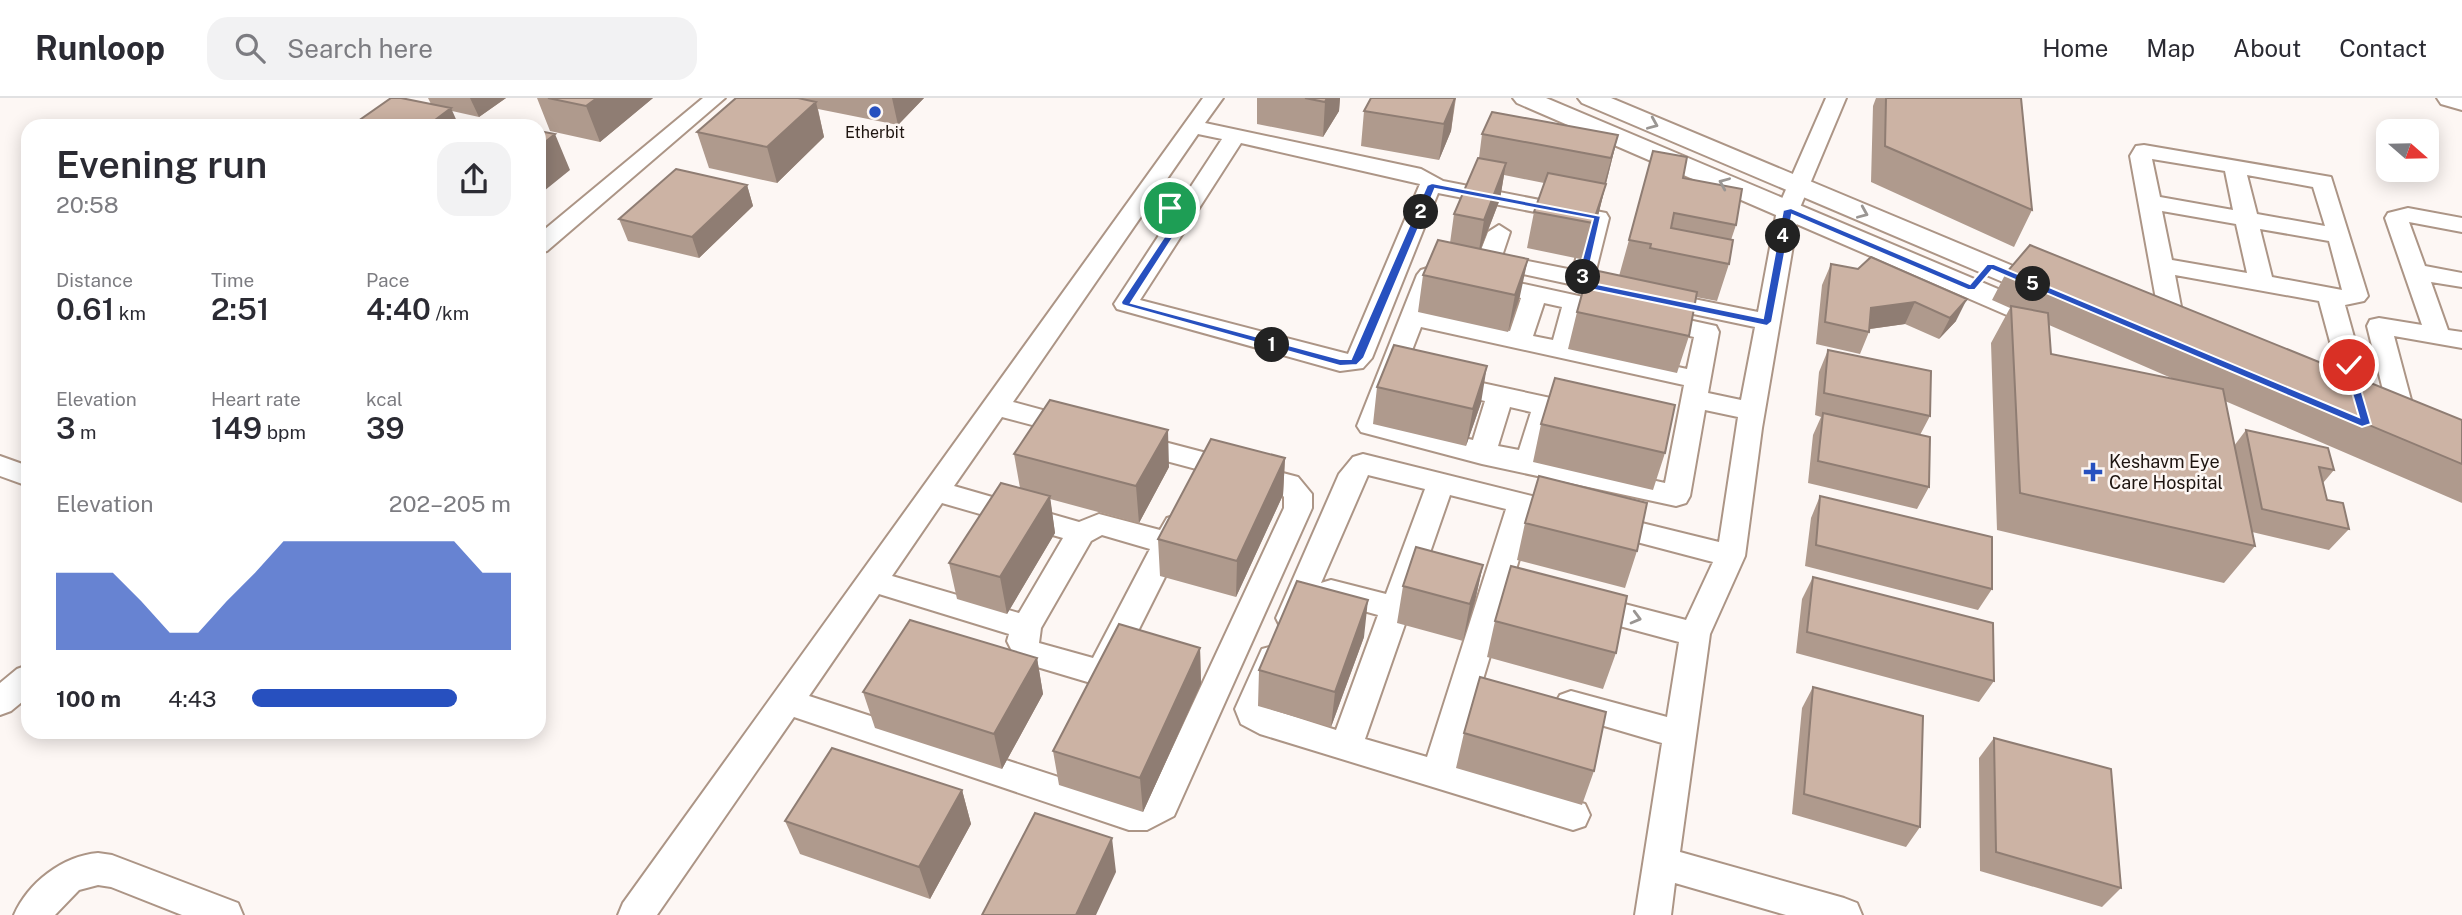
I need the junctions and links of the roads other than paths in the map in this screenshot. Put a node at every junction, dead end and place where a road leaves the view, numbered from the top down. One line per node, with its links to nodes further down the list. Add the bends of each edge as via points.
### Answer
1 (715, 98): 20 (street)
2 (1213, 98): 8 (street)
3 (1525, 98): 12 (street, one-way to 3)
4 (1590, 98): 12 (street, one-way to 12)
5 (1836, 98): 12 (street)
6 (2451, 98): 7 (main road)
7 (2462, 102)
8 (1192, 127): 9 (street); 14 (street)
9 (1235, 136): 11 (street, via 1421,176); 15 (street)
10 (2234, 165): 13 (street, via 2144,151); 16 (street); 19 (street, via 2323,182)
11 (1432, 185): 15 (street, via 1359,358 1348,363 1127,305); 29 (street, via 1598,218)
12 (1793, 198): 24 (street, one-way to 24); 28 (street); 34 (street)
13 (2148, 202): 16 (street); 23 (street)
14 (1134, 210): 15 (street); 42 (street)
15 (1180, 220)
16 (2247, 220): 19 (street); 27 (street)
17 (2462, 225): 25 (street, via 2398,215)
18 (1499, 232): 22 (street)
19 (2340, 236): 31 (street, via 2358,294 2353,299)
20 (546, 240)
21 (1419, 260): 22 (street, via 1468,269 1477,258)
22 (1489, 260): 29 (street, via 1524,257)
23 (2161, 265): 27 (street); 38 (street)
24 (1991, 266): 28 (street); 32 (street)
25 (2416, 272): 26 (street); 36 (street)
26 (2462, 280)
27 (2261, 283): 31 (street)
28 (1971, 288): 35 (street)
29 (1579, 290): 30 (street); 34 (street, via 1588,286); 39 (street); 44 (street, via 1704,329 1707,335)
30 (1535, 293): 33 (street, via 1434,272); 37 (street)
31 (2330, 296): 48 (street)
32 (2065, 298)
33 (1412, 317): 37 (street); 40 (street)
34 (1767, 322): 46 (street)
35 (2059, 326)
36 (2450, 338): 50 (street, via 2378,328)
37 (1519, 341): 39 (street)
38 (2177, 345)
39 (1562, 350): 44 (street)
40 (1410, 376): 41 (street); 51 (street, via 1370,426)
41 (1500, 396): 43 (street); 51 (street)
42 (995, 406): 55 (street); 57 (street)
43 (1546, 406): 47 (street); 52 (street)
44 (1693, 408): 46 (street); 49 (street); 52 (street, via 1676,496)
45 (2328, 409): 48 (street)
46 (1751, 420): 61 (street)
47 (1610, 421)
48 (2366, 424): 50 (street)
49 (1662, 432)
50 (2412, 448)
51 (1482, 454): 52 (street)
52 (1528, 464)
53 (0, 466): 54 (street)
54 (21, 474)
55 (1200, 482): 60 (street); 71 (street, via 1288,484 1298,494 1298,508 1162,806 1147,815 1129,815 1049,775)
56 (1441, 483): 58 (street); 63 (street, via 1363,464 1353,474); 65 (street)
57 (936, 491): 59 (street); 62 (street)
58 (1522, 503): 61 (street); 74 (street, via 1511,586 1483,679)
59 (1081, 533): 60 (street, via 1099,524); 66 (street)
60 (1168, 543): 66 (street, via 1095,684 1027,652 1022,642)
61 (1731, 556): 67 (street)
62 (872, 581): 66 (street); 71 (street)
63 (1306, 584): 65 (street); 73 (street, via 1251,713 1260,721)
64 (1563, 600): 67 (street, one-way to 67)
65 (1395, 608): 73 (street)
66 (1026, 627)
67 (1695, 634): 72 (street)
68 (21, 684): 70 (street)
69 (1546, 697): 72 (street)
70 (0, 702)
71 (787, 702): 79 (street)
72 (1680, 734): 76 (street)
73 (1346, 747): 74 (street)
74 (1438, 775): 75 (street)
75 (1573, 815)
76 (1661, 863): 80 (street); 81 (street)
77 (32, 915): 78 (street, via 78,870 93,866)
78 (225, 915)
79 (636, 915)
80 (1653, 915)
81 (1844, 915)

